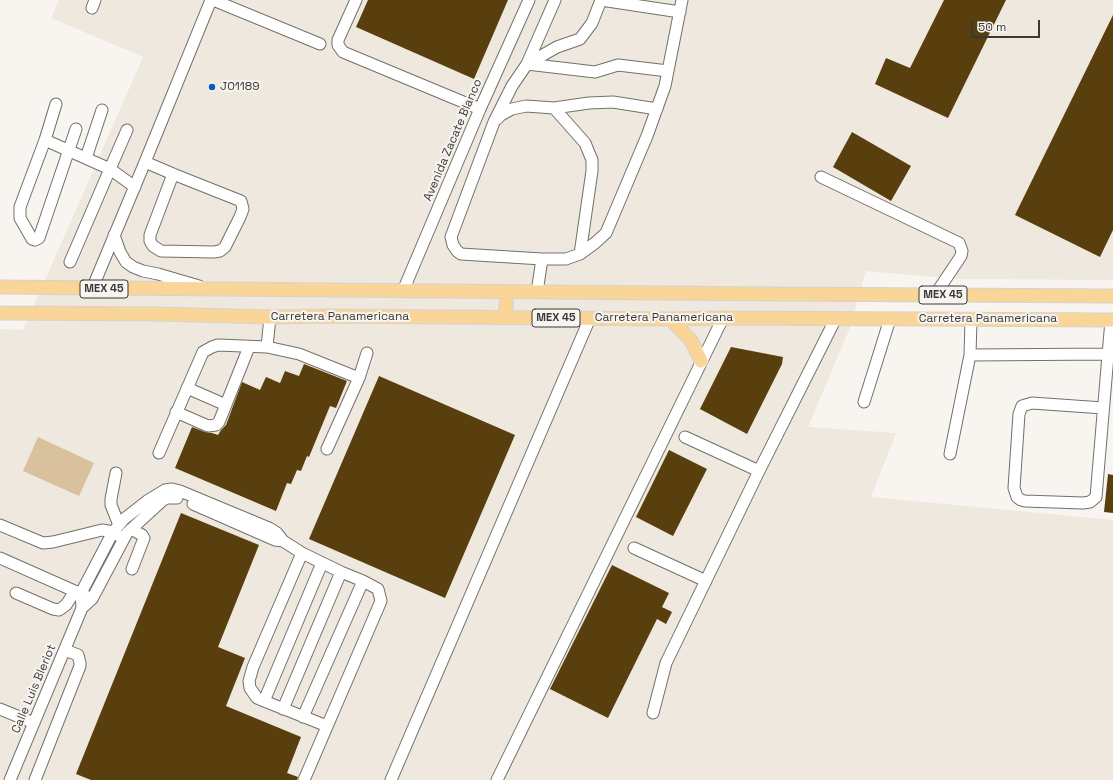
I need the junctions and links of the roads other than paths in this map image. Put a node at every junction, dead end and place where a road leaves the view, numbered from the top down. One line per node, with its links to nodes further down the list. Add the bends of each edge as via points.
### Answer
1 (212, 0): 8 (street); 22 (street)
2 (356, 0): 13 (street, via 338,40 338,46 343,52)
3 (529, 0): 13 (street, Avenida Zacate Blanco)
4 (555, 0): 9 (street)
5 (601, 0): 7 (street); 9 (street, via 592,23 580,39 557,47)
6 (682, 0): 7 (street)
7 (680, 12): 10 (street)
8 (320, 44)
9 (527, 64): 10 (street, via 596,72 618,65); 16 (street, via 512,86)
10 (668, 71): 14 (street)
11 (56, 104): 19 (street)
12 (554, 108): 14 (street, via 613,102); 16 (street, via 526,106 512,109); 28 (street, via 585,143 592,160)
13 (480, 109): 34 (street, Avenida Zacate Blanco)
14 (657, 109): 28 (street, via 606,233)
15 (102, 110): 21 (street)
16 (494, 122): 29 (street, via 451,237 453,246 461,254)
17 (76, 129): 20 (street)
18 (127, 130): 23 (street)
19 (45, 140): 20 (street); 20 (street, via 20,207 20,218 32,239 39,238)
20 (69, 151): 21 (street)
21 (86, 158): 23 (street)
22 (145, 162): 24 (street); 26 (street)
23 (110, 169): 26 (street); 30 (street)
24 (173, 174): 24 (street, via 241,201 243,209 240,217 225,247 220,251 161,251 153,246 150,235)
25 (821, 177): 37 (street, via 959,243 962,247 961,256)
26 (135, 187): 27 (street)
27 (114, 235): 32 (street); 33 (street, via 120,252 126,262 133,267)
28 (580, 254): 29 (street, via 566,259)
29 (542, 259): 36 (street)
30 (70, 262)
31 (0, 287): 32 (main road, Carretera Panamericana / MEX 45)
32 (92, 288): 33 (main road, Carretera Panamericana / MEX 45)
33 (207, 289): 34 (main road, Carretera Panamericana / MEX 45)
34 (403, 291): 35 (main road, Carretera Panamericana / MEX 45)
35 (507, 292): 36 (main road, Carretera Panamericana / MEX 45); 41 (main road)
36 (537, 292): 37 (main road, Carretera Panamericana / MEX 45)
37 (935, 295): 38 (main road, Carretera Panamericana / MEX 45)
38 (1113, 296)
39 (0, 313): 40 (main road, Carretera Panamericana / MEX 45)
40 (270, 317): 41 (main road, Carretera Panamericana / MEX 45); 50 (street)
41 (505, 318): 42 (main road, Carretera Panamericana / MEX 45)
42 (590, 318): 45 (main road, Carretera Panamericana / MEX 45); 95 (street)
43 (723, 318): 44 (main road, Carretera Panamericana / MEX 45); 45 (main road, Carretera Panamericana / MEX 45); 54 (street)
44 (836, 318): 46 (main road, Carretera Panamericana / MEX 45); 65 (street)
45 (670, 319): 54 (main road, via 691,340)
46 (890, 319): 47 (main road, Carretera Panamericana / MEX 45); 57 (street)
47 (971, 320): 48 (main road, Carretera Panamericana / MEX 45); 53 (street)
48 (1112, 320): 52 (street)
49 (249, 347): 50 (street); 56 (street, via 218,345 207,349 203,352); 58 (street)
50 (267, 347): 55 (street, via 299,354)
51 (367, 353): 55 (street)
52 (1108, 354): 53 (street); 59 (street)
53 (970, 355): 64 (street)
54 (701, 361): 96 (street)
55 (359, 378): 62 (street)
56 (187, 388): 58 (street); 60 (street)
57 (864, 402)
58 (226, 404): 60 (street, via 219,422 212,426)
59 (1103, 408): 59 (street, via 1096,494 1093,500 1083,503 1026,501 1017,497 1015,482 1019,414 1022,406 1032,403)
60 (176, 412): 63 (street)
61 (685, 437): 65 (street)
62 (327, 449)
63 (159, 453)
64 (950, 454)
65 (759, 471): 79 (street)
66 (116, 473): 68 (street, via 111,505)
67 (0, 525): 68 (street, via 43,543)
68 (116, 528): 70 (street); 71 (street, via 158,493 172,490 269,528); 80 (street)
69 (131, 529): 70 (street, Calle Luis Bleriot); 71 (street, Calle Luis Bleriot, via 163,500 172,497 275,540); 76 (street, via 142,534 144,538)
70 (123, 538): 82 (street, Calle Luis Bleriot)
71 (283, 541): 73 (street)
72 (634, 548): 79 (street)
73 (302, 552): 75 (street); 85 (street, via 249,681 253,694)
74 (0, 558): 80 (street)
75 (322, 563): 77 (street); 85 (street)
76 (132, 570)
77 (341, 572): 78 (street); 87 (street)
78 (363, 581): 89 (street); 91 (street, via 378,589 380,601)
79 (706, 581): 88 (street, via 666,662)
80 (78, 592): 81 (street, via 59,610); 82 (street); 83 (street, Calle Luis Bleriot)
81 (16, 593)
82 (92, 599): 83 (street, Calle Luis Bleriot)
83 (82, 608): 84 (street, Calle Luis Bleriot)
84 (65, 650): 90 (street, Calle Luis Bleriot); 93 (street, via 78,655 80,666)
85 (264, 701): 87 (street)
86 (0, 709): 90 (street)
87 (283, 709): 89 (street)
88 (653, 713)
89 (304, 717): 91 (street)
90 (34, 723): 92 (street, Calle Luis Bleriot)
91 (327, 726): 94 (street)
92 (10, 780)
93 (36, 780)
94 (304, 780)
95 (391, 780)
96 (497, 780)

